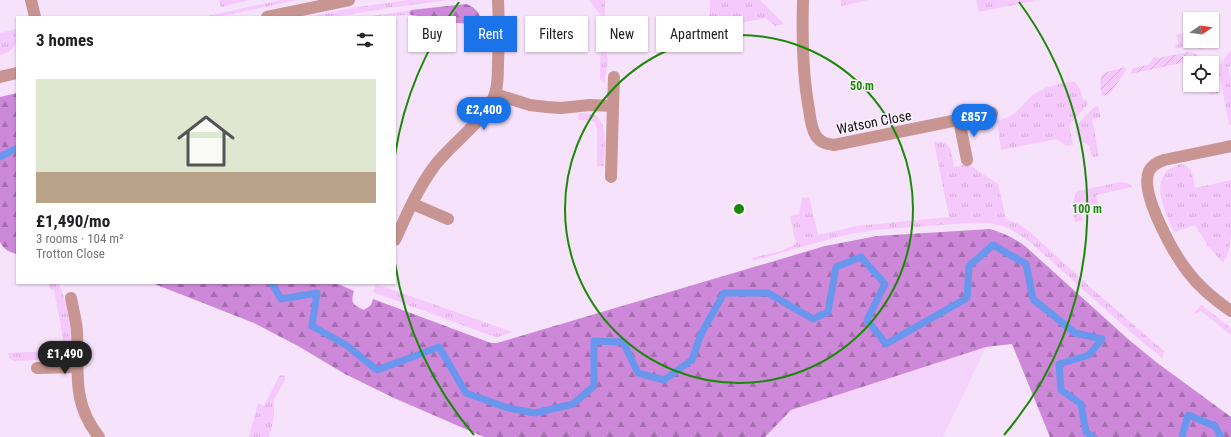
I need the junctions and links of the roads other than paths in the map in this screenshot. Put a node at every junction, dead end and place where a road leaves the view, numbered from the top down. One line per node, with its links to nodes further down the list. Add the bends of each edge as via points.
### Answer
1 (31, 0): 5 (street)
2 (349, 0): 6 (street)
3 (498, 0): 10 (street, via 500,25)
4 (803, 0): 13 (street, Watson Close, via 805,88 813,130 821,141 834,145)
5 (35, 16)
6 (272, 16)
7 (16, 73): 8 (street)
8 (0, 77)
9 (614, 77): 11 (street)
10 (495, 94): 11 (street, via 547,108); 17 (street, via 480,118 443,154)
11 (613, 106): 16 (street)
12 (992, 113): 13 (street, Watson Close)
13 (958, 120): 15 (street)
14 (1231, 146): 21 (street, via 1164,160 1149,169 1147,185 1167,241 1187,272 1210,296)
15 (967, 160)
16 (611, 177)
17 (413, 204): 18 (street); 19 (street)
18 (448, 219)
19 (396, 238)
20 (71, 298): 22 (street, via 77,331)
21 (1231, 311)
22 (77, 366): 23 (street); 24 (street, via 78,389 83,410)
23 (37, 368)
24 (99, 437)

